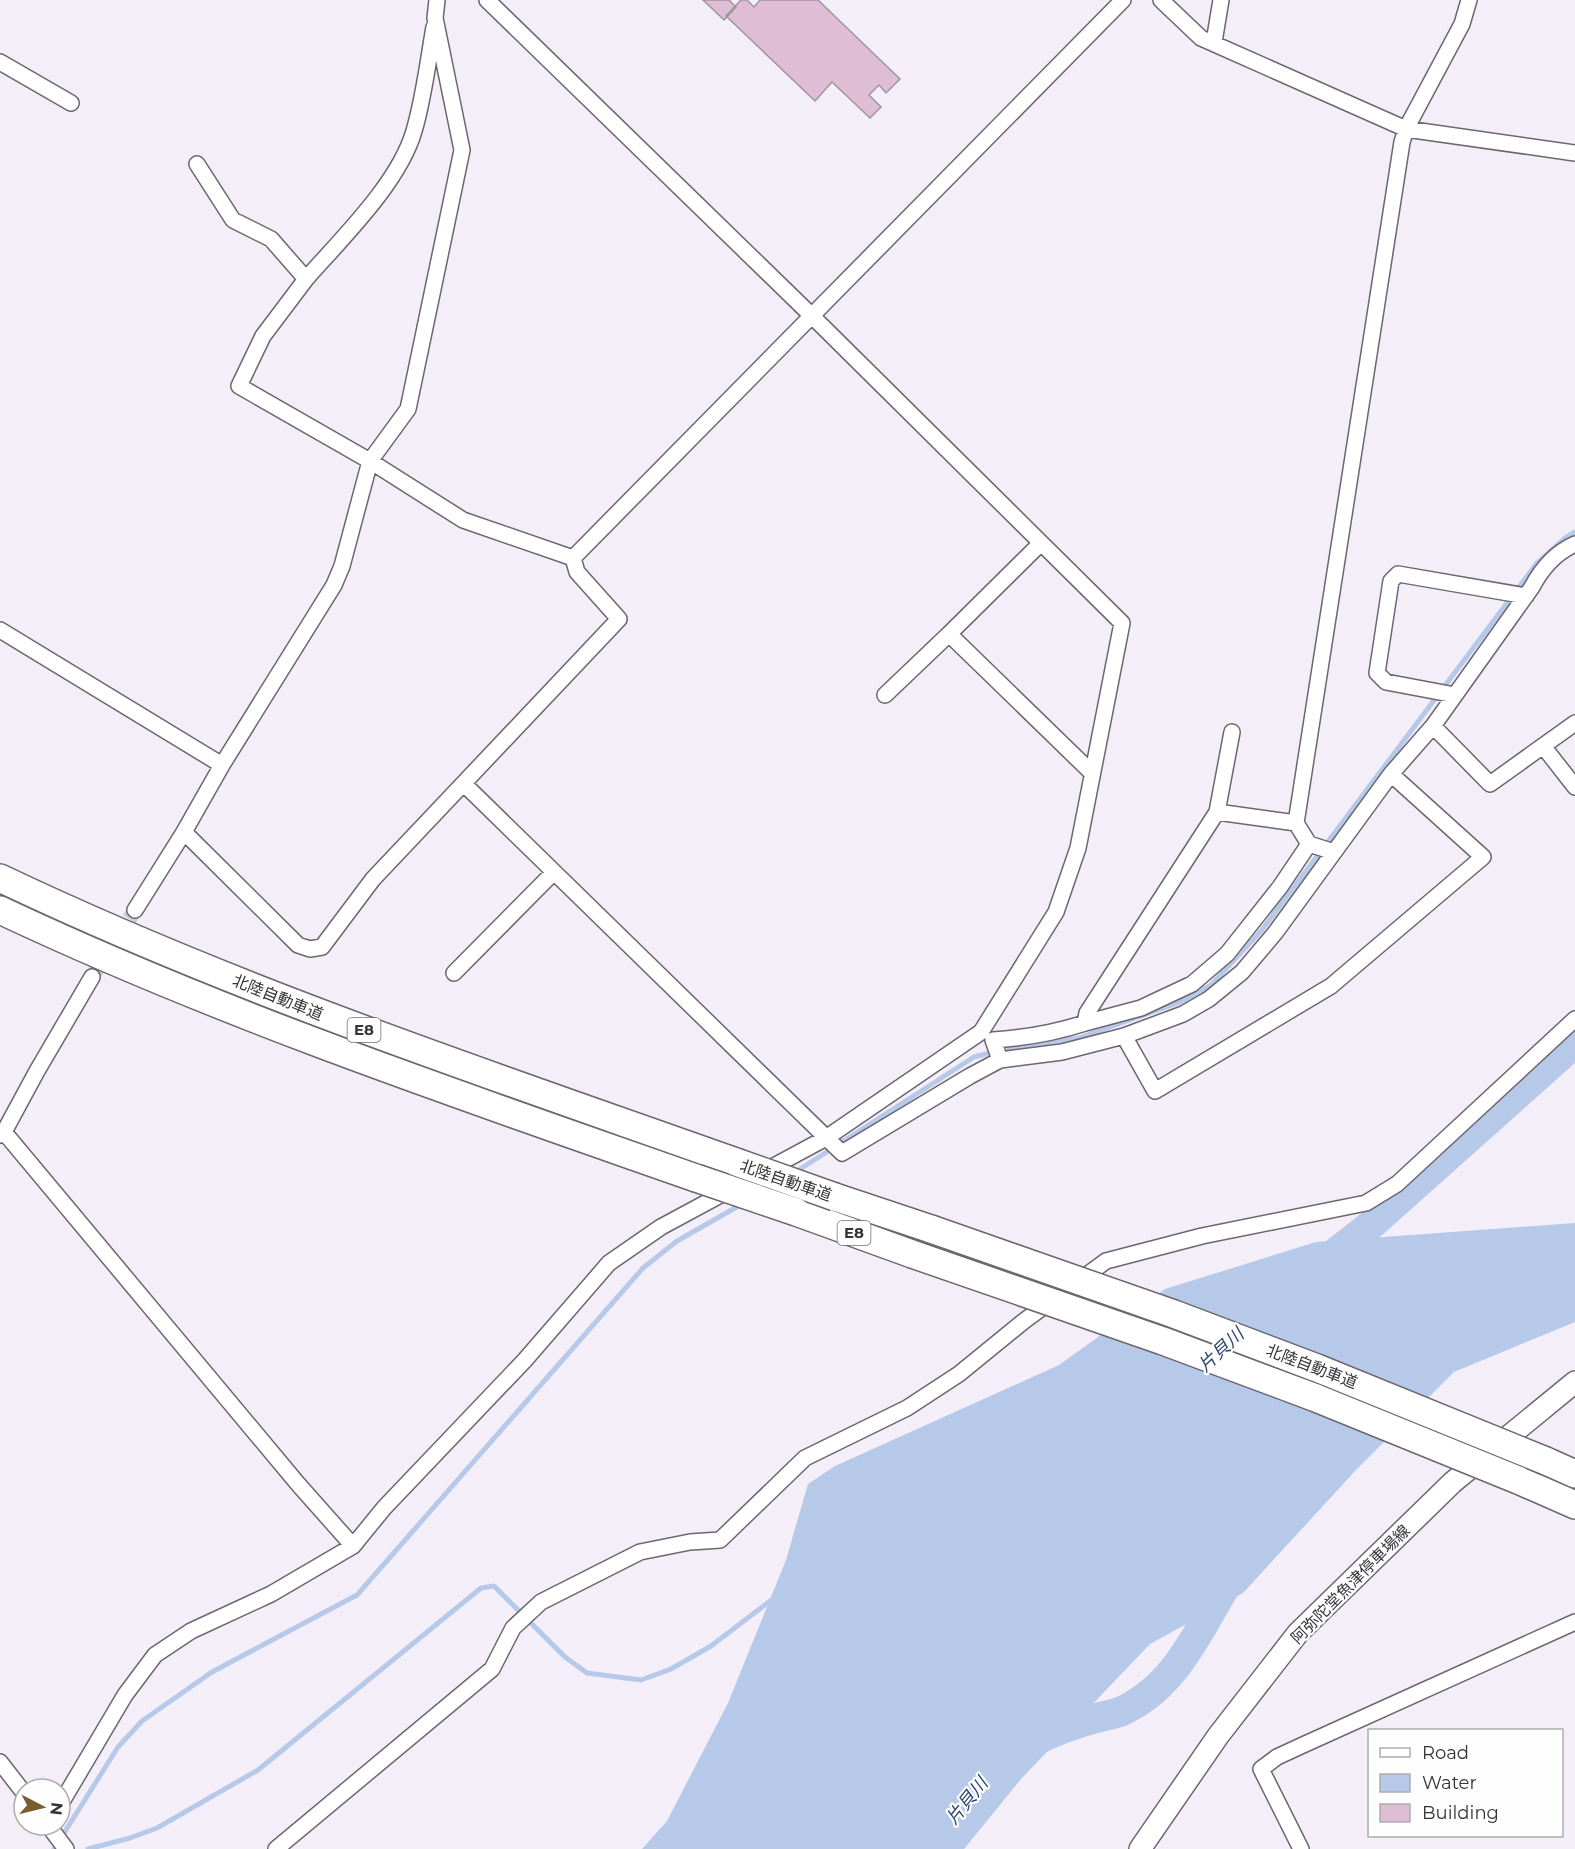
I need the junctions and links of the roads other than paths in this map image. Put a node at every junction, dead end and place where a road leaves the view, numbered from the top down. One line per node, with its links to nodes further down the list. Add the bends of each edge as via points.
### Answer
1 (437, 0): 7 (street)
2 (487, 0): 15 (street)
3 (1123, 0): 15 (street)
4 (1161, 0): 8 (street, via 1202,38)
5 (1221, 0): 8 (street)
6 (1469, 0): 11 (street, via 1462,24)
7 (435, 18): 14 (street, via 414,132 397,170); 16 (street, via 462,150 408,409)
8 (1214, 42): 11 (street)
9 (0, 62): 10 (street)
10 (72, 103)
11 (1406, 129): 12 (street); 35 (street)
12 (1575, 153)
13 (197, 164): 14 (street, via 233,220 271,239)
14 (306, 279): 16 (street, via 263,336 240,386)
15 (812, 316): 17 (street); 19 (street)
16 (370, 461): 19 (street, via 463,520); 29 (street, via 334,585)
17 (1041, 543): 22 (street); 30 (street, via 1122,623)
18 (1575, 544): 20 (street, via 1541,570)
19 (573, 558): 32 (street, via 577,572 619,619)
20 (1526, 596): 24 (street); 24 (street, via 1398,574 1391,580 1377,673 1386,682)
21 (0, 630): 29 (street)
22 (949, 634): 23 (street); 30 (street)
23 (885, 695)
24 (1455, 695): 26 (street)
25 (1575, 723): 28 (street)
26 (1433, 726): 28 (street, via 1490,783); 31 (street)
27 (1232, 732): 34 (street)
28 (1543, 746): 33 (street)
29 (222, 765): 36 (street)
30 (1092, 773): 47 (street, via 1078,848 1056,912)
31 (1391, 774): 38 (street); 48 (street, via 1483,857 1331,986 1155,1091)
32 (464, 784): 36 (street, via 373,879 322,947 298,945); 39 (street)
33 (1575, 787)
34 (1217, 812): 35 (street); 46 (street, via 1087,1013)
35 (1296, 823): 37 (street)
36 (184, 832): 42 (street)
37 (1309, 844): 38 (street); 46 (street, via 1281,887 1227,954 1192,984 1141,1008)
38 (1334, 852): 48 (street, via 1242,972 1209,999 1182,1014)
39 (554, 872): 43 (street); 51 (street)
40 (0, 878): 53 (highway, 北陸自動車道 / E8, bridge, via 310,1010 1174,1314)
41 (0, 910): 54 (highway, 北陸自動車道 / E8, bridge, via 149,976 295,1034 1163,1341 1305,1394)
42 (135, 910)
43 (454, 973)
44 (92, 977): 50 (street)
45 (1575, 1019): 60 (street, via 1397,1184 1366,1203 1202,1236 1106,1261 924,1397 805,1458 720,1540 640,1552 541,1602 513,1628 492,1669)
46 (1085, 1023): 47 (street, via 1023,1039)
47 (987, 1036): 49 (street); 51 (street)
48 (1124, 1036): 49 (street, via 1062,1052)
49 (1000, 1060): 51 (street, via 842,1153)
50 (2, 1133): 55 (street)
51 (826, 1138): 55 (street, via 662,1227 609,1263)
52 (1575, 1382): 61 (main road, 阿弥陀堂魚津停車場線, via 1453,1482 1298,1633 1218,1736)
53 (1575, 1474)
54 (1575, 1505)
55 (353, 1546): 59 (street, via 271,1594 191,1631 155,1655)
56 (1575, 1622): 62 (street, via 1294,1749 1262,1769)
57 (0, 1762): 58 (street)
58 (12, 1778)
59 (72, 1784)
60 (276, 1849)
61 (1140, 1849)
62 (1301, 1849)

